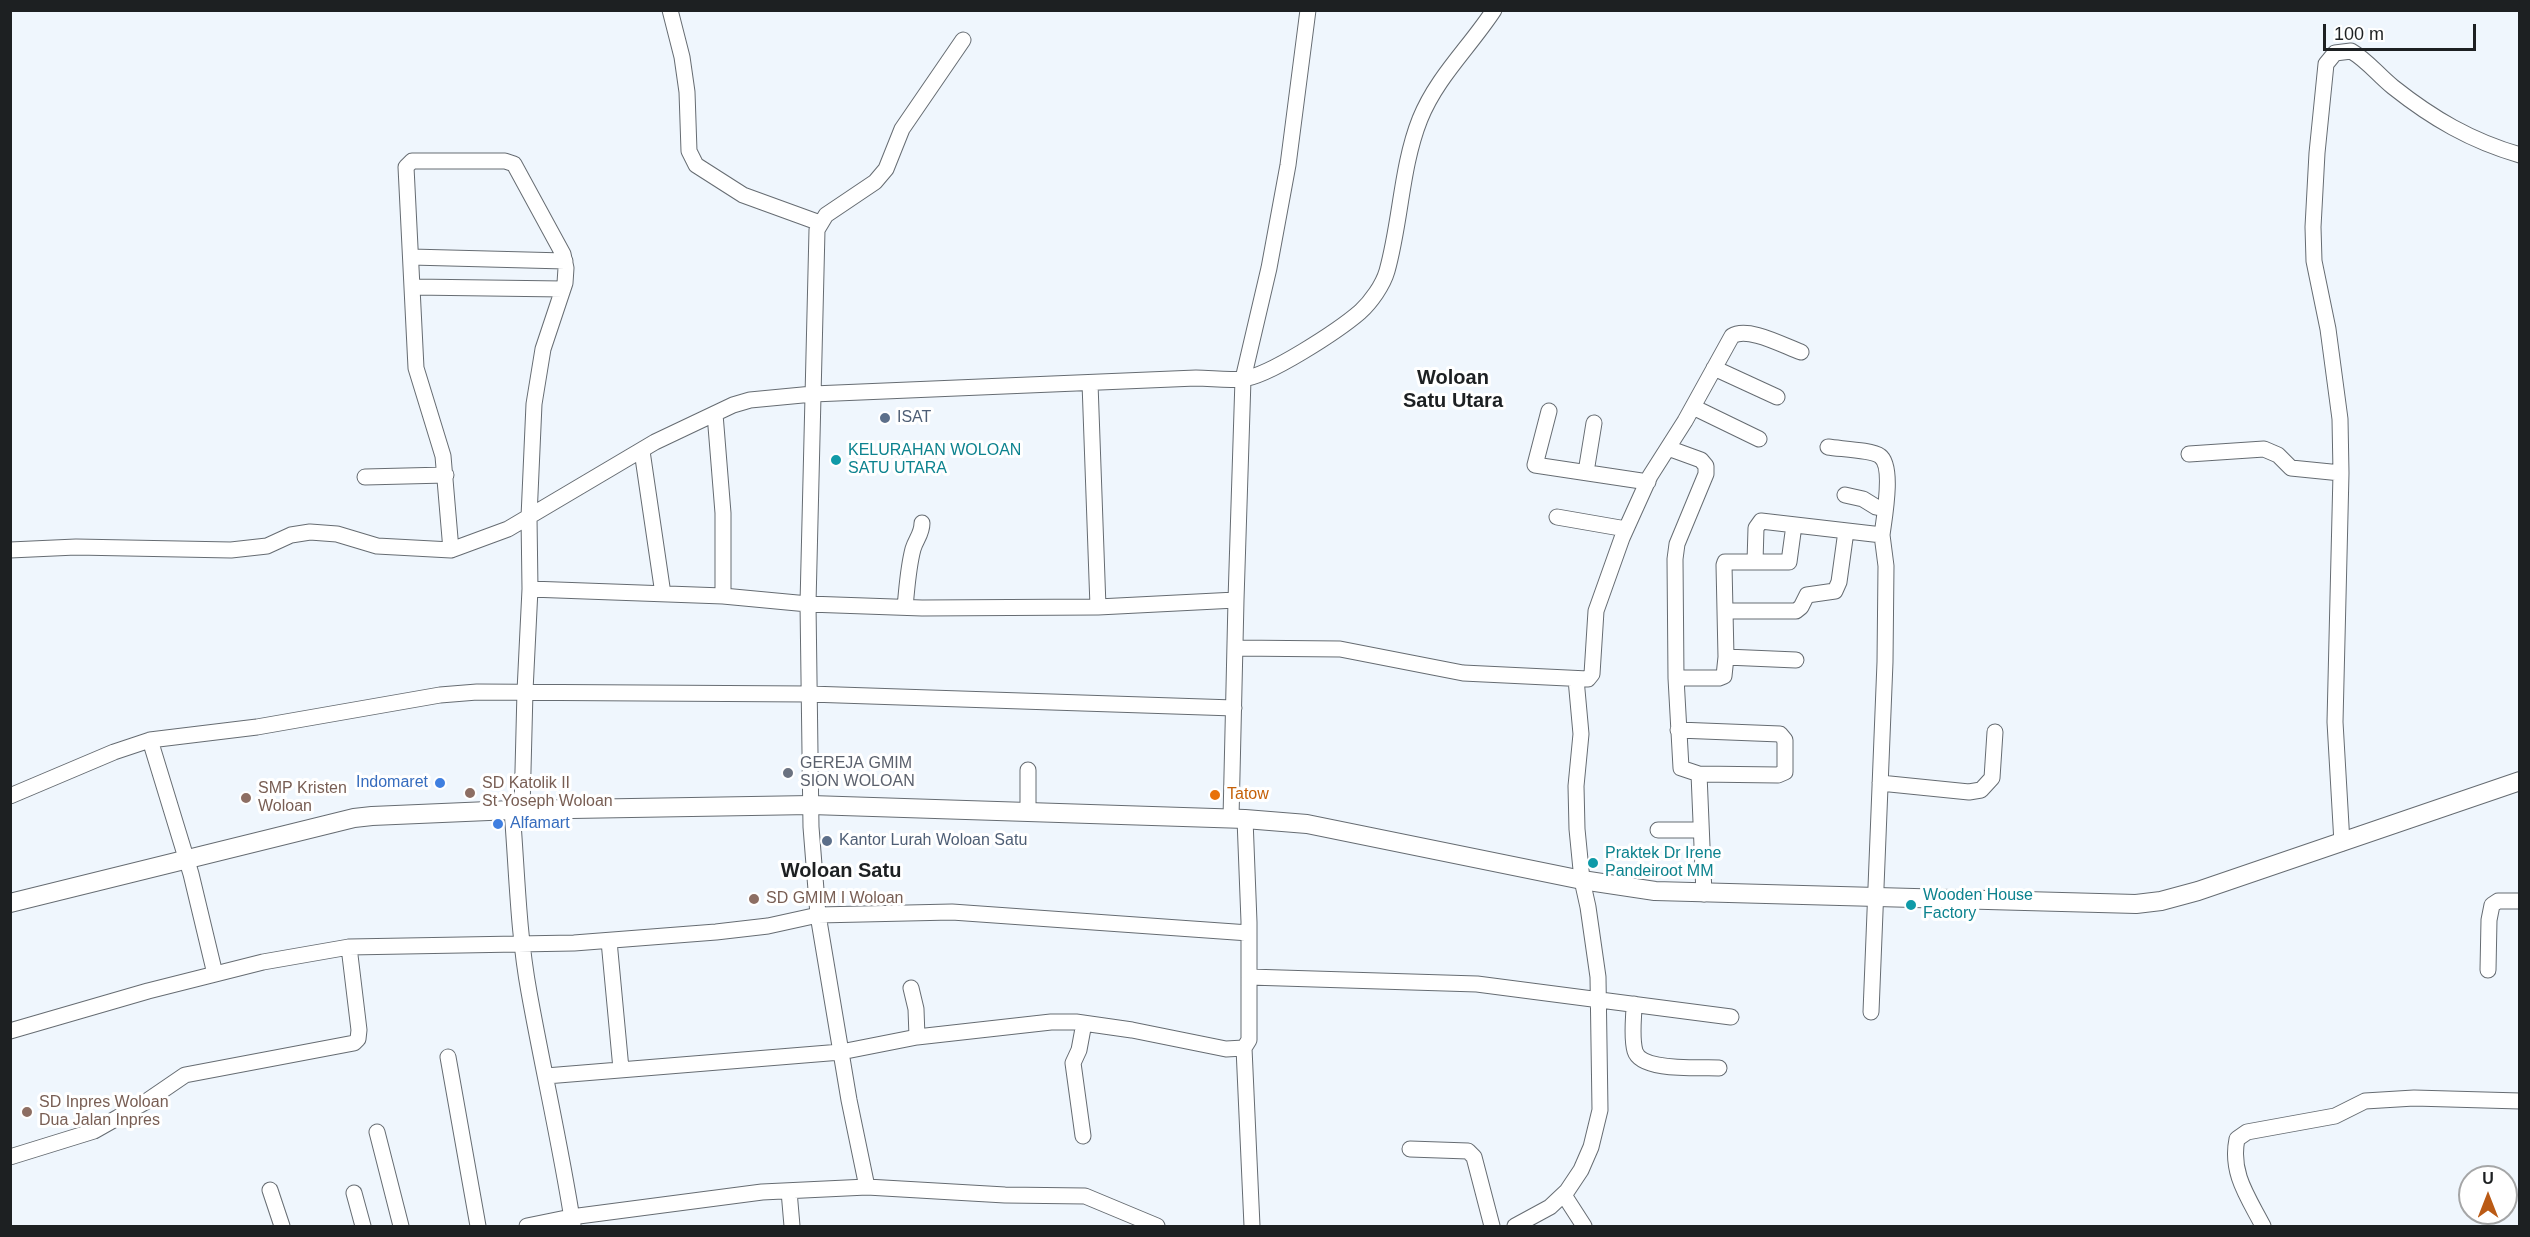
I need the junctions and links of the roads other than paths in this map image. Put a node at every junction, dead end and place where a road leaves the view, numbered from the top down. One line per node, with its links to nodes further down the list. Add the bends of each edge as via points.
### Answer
1 (670, 10): 6 (street, via 687,92 689,151 696,165 743,195)
2 (1308, 10): 13 (street, via 1286,177)
3 (1494, 10): 13 (street, via 1444,73 1419,121 1387,272 1375,294 1362,311 1337,330 1277,365)
4 (963, 40): 6 (street, via 902,129 886,169 875,182)
5 (2520, 155): 27 (street, via 2452,129 2420,109 2351,51 2335,53 2326,64 2317,153 2314,261 2340,419)
6 (820, 223): 15 (street)
7 (411, 257): 8 (street); 8 (street, via 406,167 409,162 494,160 514,164); 9 (street)
8 (565, 261): 10 (street)
9 (413, 287): 10 (street); 28 (street, via 416,368)
10 (563, 289): 33 (street, via 538,374)
11 (1801, 352): 12 (street, via 1748,332 1738,332)
12 (1714, 368): 16 (street); 17 (street)
13 (1243, 379): 14 (street); 46 (street)
14 (1090, 383): 15 (street); 49 (street)
15 (813, 394): 19 (street, via 750,400); 47 (street)
16 (1777, 397)
17 (1693, 407): 21 (street); 23 (street)
18 (1549, 411): 26 (street, via 1535,465)
19 (715, 414): 24 (street); 45 (street, via 723,513)
20 (1594, 423): 26 (street)
21 (1759, 439)
22 (1828, 447): 32 (street, via 1882,457 1887,478)
23 (1668, 448): 30 (street); 54 (street, via 1701,460 1706,466 1677,544)
24 (642, 450): 33 (street); 44 (street)
25 (2189, 454): 27 (street, via 2264,449 2278,455 2291,468)
26 (1586, 472): 30 (street)
27 (2341, 473): 73 (street, via 2335,722)
28 (446, 475): 29 (street); 41 (street)
29 (365, 477)
30 (1648, 482): 37 (street)
31 (1845, 495): 32 (street)
32 (1885, 508): 39 (street)
33 (529, 517): 41 (street, via 491,537); 43 (street)
34 (1557, 517): 37 (street)
35 (922, 523): 48 (street, via 921,536 913,550)
36 (1794, 525): 38 (street); 42 (street, via 1791,561); 42 (street, via 1759,522)
37 (1626, 529): 55 (street, via 1596,611 1592,674 1588,679)
38 (1846, 531): 39 (street); 50 (street, via 1835,591 1807,595 1796,611)
39 (1882, 535): 65 (street, via 1886,566)
40 (10, 550): 41 (street, via 231,550 267,546 291,535 310,532 337,534 377,546)
41 (451, 550)
42 (1755, 562): 50 (street, via 1725,562)
43 (530, 589): 44 (street); 56 (street)
44 (663, 594): 45 (street)
45 (723, 596): 47 (street)
46 (1236, 600): 49 (street); 51 (street)
47 (808, 604): 48 (street); 57 (street)
48 (905, 607): 49 (street)
49 (1098, 607)
50 (1726, 611): 52 (street)
51 (1235, 648): 55 (street, via 1340,649 1463,673); 58 (street)
52 (1726, 657): 53 (street); 54 (street, via 1722,677)
53 (1796, 660)
54 (1676, 678): 59 (street)
55 (1576, 679): 75 (street, via 1581,715 1576,786)
56 (525, 691): 57 (street); 61 (street, via 440,695); 68 (street)
57 (809, 694): 58 (street); 67 (street)
58 (1234, 708): 70 (street)
59 (1678, 730): 63 (street, via 1681,768); 63 (street, via 1780,734 1785,738 1783,775)
60 (1995, 732): 65 (street, via 1992,778 1981,790)
61 (150, 741): 66 (street); 74 (street)
62 (1028, 770): 69 (street)
63 (1699, 774): 72 (street)
64 (2520, 780): 73 (main road)
65 (1880, 783): 77 (street)
66 (10, 796)
67 (811, 805): 68 (main road); 69 (main road); 80 (street)
68 (517, 810): 74 (main road, via 354,818); 83 (street)
69 (1028, 812): 70 (main road)
70 (1238, 818): 75 (main road, via 1329,828); 81 (street)
71 (1658, 830): 72 (street)
72 (1701, 830): 76 (street)
73 (2342, 843): 77 (main road, via 2198,891 2149,903)
74 (186, 860): 79 (main road); 86 (street)
75 (1582, 880): 76 (main road); 89 (street)
76 (1704, 894): 77 (main road)
77 (1875, 896): 91 (street)
78 (2520, 902): 85 (street, via 2498,902 2491,907)
79 (10, 903)
80 (818, 915): 81 (street, via 952,912); 82 (street, via 768,926); 97 (street)
81 (1249, 933): 87 (street)
82 (609, 941): 83 (street); 100 (street)
83 (523, 945): 84 (street); 101 (street, via 528,991)
84 (349, 946): 86 (street, via 295,954); 106 (street, via 359,1030 354,1043 185,1075 94,1131)
85 (2488, 970)
86 (215, 974): 94 (street)
87 (1249, 977): 89 (street, via 1476,984); 96 (street, via 1249,1040)
88 (911, 988): 95 (street)
89 (1598, 999): 90 (street); 111 (street, via 1600,1110 1585,1162)
90 (1634, 1004): 92 (street); 99 (street, via 1635,1052 1642,1062 1654,1066)
91 (1870, 1012)
92 (1731, 1017)
93 (1084, 1023): 95 (street, via 1031,1023); 96 (street, via 1226,1049); 104 (street, via 1073,1063)
94 (10, 1031)
95 (917, 1037): 97 (street)
96 (1244, 1048): 120 (street)
97 (841, 1052): 100 (street); 107 (street)
98 (448, 1057): 116 (street)
99 (1719, 1068)
100 (621, 1069): 101 (street)
101 (546, 1076): 112 (street)
102 (2520, 1101): 124 (street, via 2366,1101 2336,1116 2247,1132 2237,1139 2234,1156 2238,1176)
103 (377, 1132): 115 (street)
104 (1083, 1136)
105 (1410, 1149): 121 (street, via 1468,1151 1474,1157)
106 (10, 1156)
107 (867, 1187): 109 (street); 119 (street, via 1085,1196)
108 (270, 1190): 113 (street)
109 (789, 1191): 112 (street); 118 (street)
110 (354, 1193): 114 (street)
111 (1564, 1195): 122 (street); 123 (street)
112 (572, 1222): 117 (street)
113 (282, 1227)
114 (363, 1227)
115 (401, 1227)
116 (478, 1227)
117 (527, 1227)
118 (792, 1227)
119 (1157, 1227)
120 (1251, 1227)
121 (1492, 1227)
122 (1515, 1227)
123 (1584, 1227)
124 (2263, 1227)

